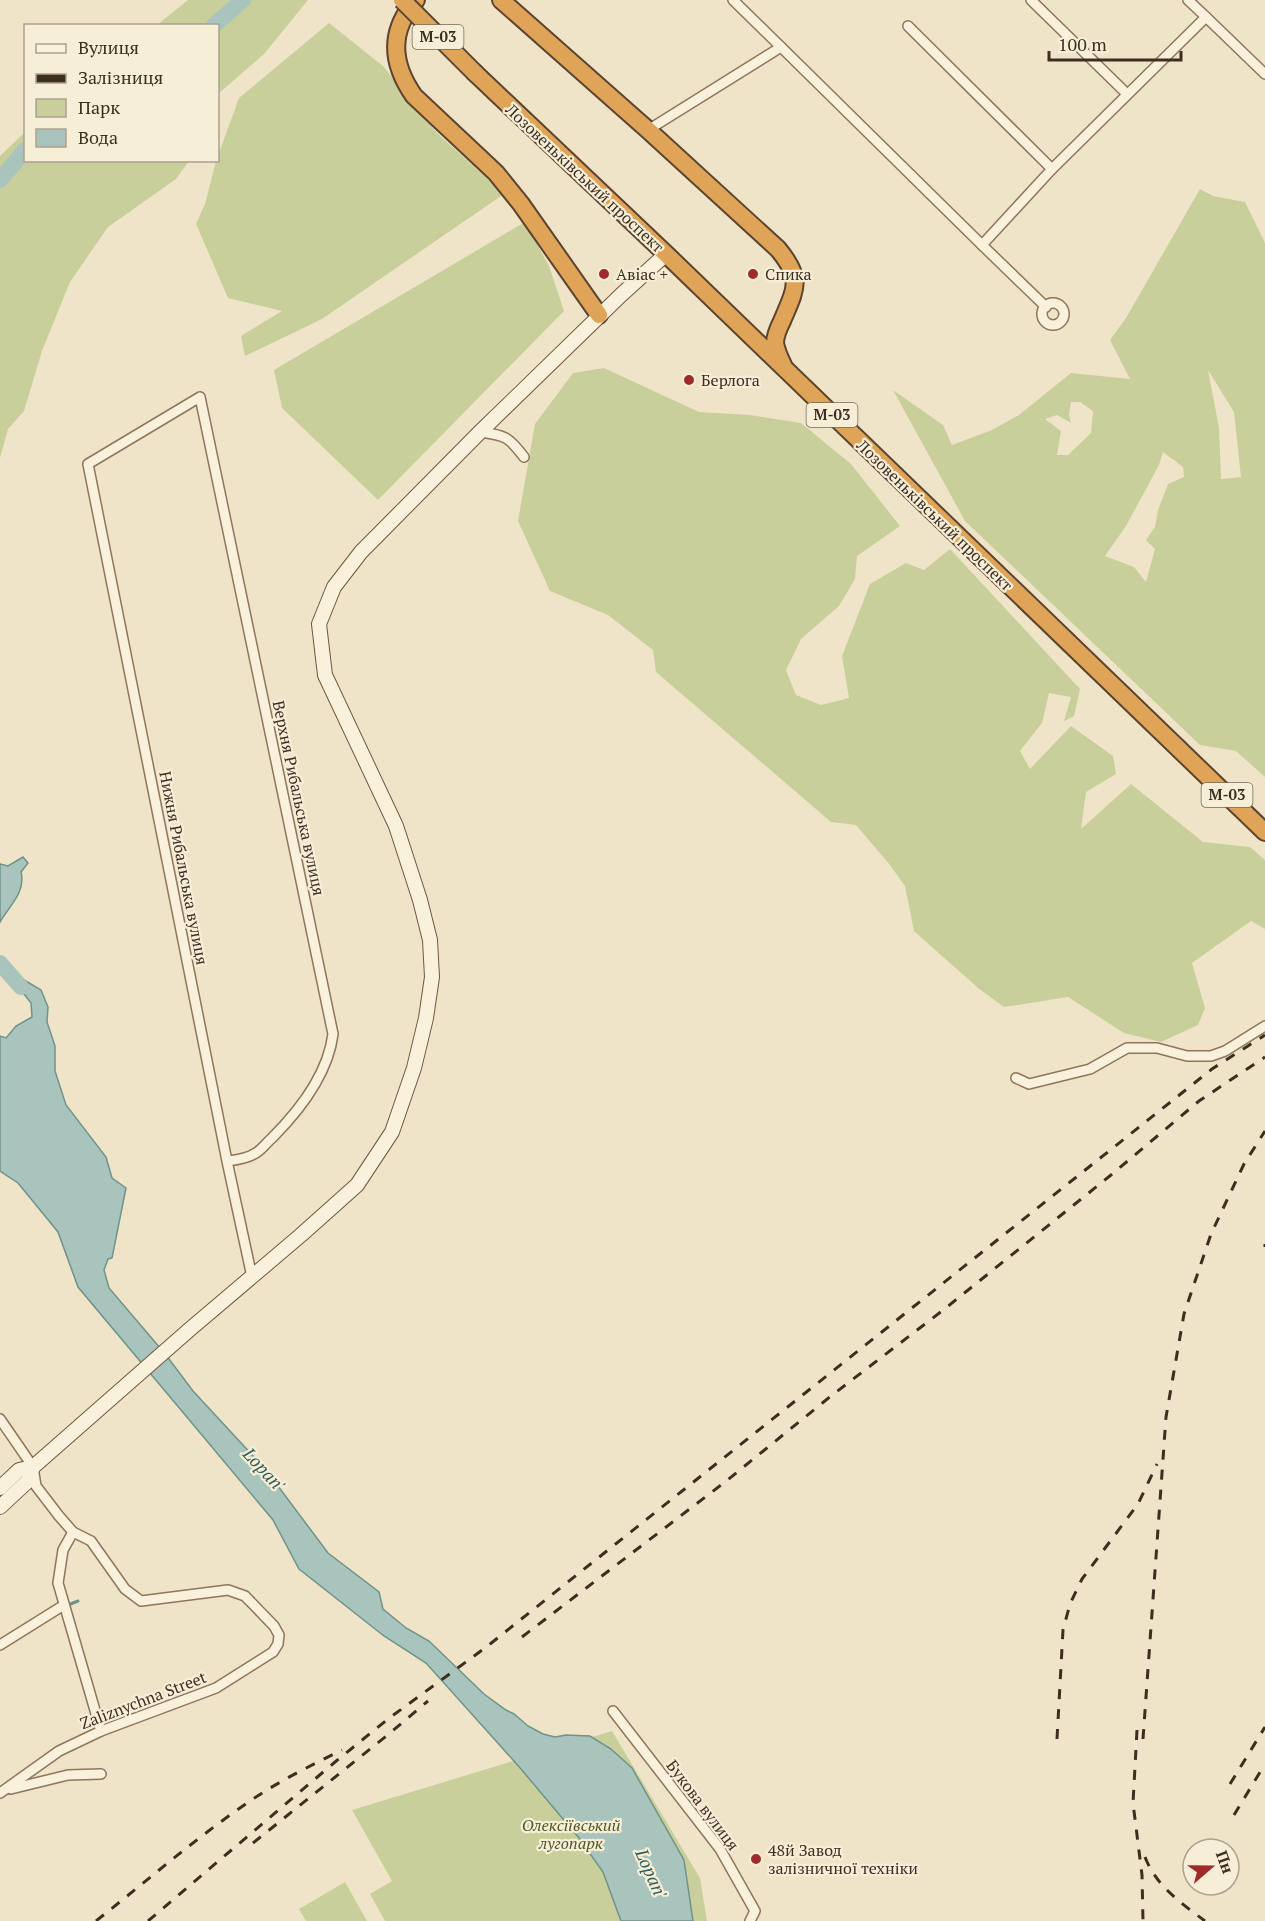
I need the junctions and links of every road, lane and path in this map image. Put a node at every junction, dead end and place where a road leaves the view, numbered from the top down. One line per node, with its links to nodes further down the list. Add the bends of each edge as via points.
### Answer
1 (402, 0): 15 (highway, Лозовеньківський проспект / М-03, bridge)
2 (416, 0): 17 (highway, via 405,13 396,41 405,84 496,174)
3 (501, 0): 12 (highway)
4 (733, 0): 9 (street)
5 (1031, 0): 11 (street)
6 (1188, 0): 7 (street)
7 (1206, 17): 10 (street); 11 (street)
8 (908, 26): 13 (street)
9 (781, 47): 12 (street); 14 (street)
10 (1265, 74)
11 (1127, 94): 13 (street)
12 (648, 130): 18 (highway, via 778,249 791,266 795,288 776,343)
13 (1052, 169): 14 (street)
14 (981, 245): 16 (street)
15 (666, 254): 17 (street); 18 (highway, Лозовеньківський проспект / М-03)
16 (1046, 307)
17 (599, 315): 20 (street)
18 (784, 369): 22 (highway, Лозовеньківський проспект / М-03)
19 (200, 397): 25 (street, Верхня Рибальська вулиця, via 333,1034 331,1050 308,1096 256,1154); 25 (street, Нижня Рибальська вулиця, via 88,464)
20 (480, 432): 21 (street, via 512,440); 26 (street, via 361,552 334,587 319,624 325,675 396,826 420,900 430,940 432,977 414,1068 392,1132 357,1185)
21 (524, 457)
22 (1265, 832)
23 (1265, 1026): 24 (street, via 1211,1056 1127,1048 1090,1069 1029,1084)
24 (1016, 1078)
25 (227, 1161): 26 (street, Нижня Рибальська вулиця)
26 (252, 1277): 28 (street)
27 (0, 1419): 28 (street)
28 (33, 1467): 29 (street, via 19,1470); 30 (street, via 28,1481); 31 (street, via 36,1486)
29 (0, 1488)
30 (0, 1507)
31 (73, 1532): 32 (street, via 63,1550 58,1583); 35 (street, Zaliznychna Street, via 91,1542 125,1589 141,1600 228,1590 245,1596 279,1635 273,1652 216,1688)
32 (64, 1608): 33 (street); 35 (street)
33 (0, 1646)
34 (613, 1712): 38 (street, Букова вулиця, via 720,1849 755,1911)
35 (101, 1731): 37 (street, Zaliznychna Street, via 59,1751)
36 (101, 1774): 37 (street, via 68,1775)
37 (3, 1791)
38 (750, 1921)

